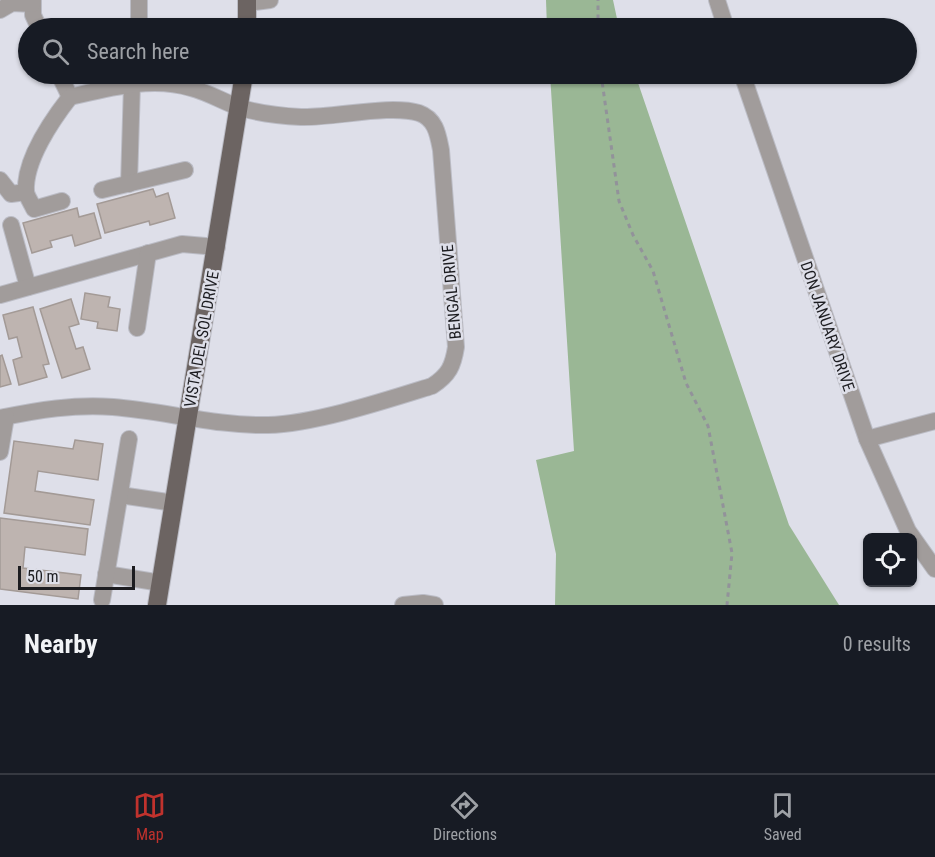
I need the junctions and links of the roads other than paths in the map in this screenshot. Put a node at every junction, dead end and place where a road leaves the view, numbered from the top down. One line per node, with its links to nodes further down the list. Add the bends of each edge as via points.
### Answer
1 (139, 0): 8 (street)
2 (270, 0): 5 (street)
3 (717, 0): 10 (street)
4 (32, 2): 6 (street, via 12,3); 7 (street)
5 (247, 2): 9 (main road)
6 (0, 10)
7 (34, 18)
8 (139, 18)
9 (246, 18)
10 (723, 18)
11 (64, 84): 17 (street)
12 (121, 84): 17 (street, BENGAL DRIVE)
13 (137, 84): 21 (street)
14 (167, 84): 18 (street, BENGAL DRIVE, via 190,87)
15 (243, 84): 18 (main road, VISTA DEL SOL DRIVE)
16 (745, 84): 35 (street, DON JANUARY DRIVE)
17 (70, 97): 23 (street, via 48,126 33,160)
18 (240, 107): 26 (main road, VISTA DEL SOL DRIVE); 32 (street, BENGAL DRIVE, via 300,117 398,111 419,113 431,121 441,150 454,360 450,372 432,386 321,416 268,425)
19 (184, 171): 21 (street)
20 (0, 180): 23 (street, via 11,194)
21 (129, 184): 22 (street)
22 (102, 190)
23 (26, 192): 24 (street, via 34,209)
24 (62, 201)
25 (11, 225): 28 (street)
26 (217, 247): 27 (street, via 182,244); 32 (main road, VISTA DEL SOL DRIVE)
27 (148, 253): 28 (street); 30 (street)
28 (28, 287): 29 (street)
29 (0, 295)
30 (137, 328)
31 (3, 418): 32 (street, BENGAL DRIVE, via 79,406 147,411); 36 (street)
32 (188, 419): 38 (main road, VISTA DEL SOL DRIVE)
33 (935, 421): 35 (street)
34 (129, 439): 37 (street)
35 (867, 439): 39 (street, DON JANUARY DRIVE, via 908,531)
36 (0, 452)
37 (120, 495): 38 (street); 40 (street)
38 (174, 503): 41 (main road, VISTA DEL SOL DRIVE)
39 (935, 569)
40 (106, 574): 41 (street); 42 (street)
41 (161, 583): 43 (main road, VISTA DEL SOL DRIVE)
42 (102, 600)
43 (157, 605)
44 (403, 605): 45 (street)
45 (435, 605)

